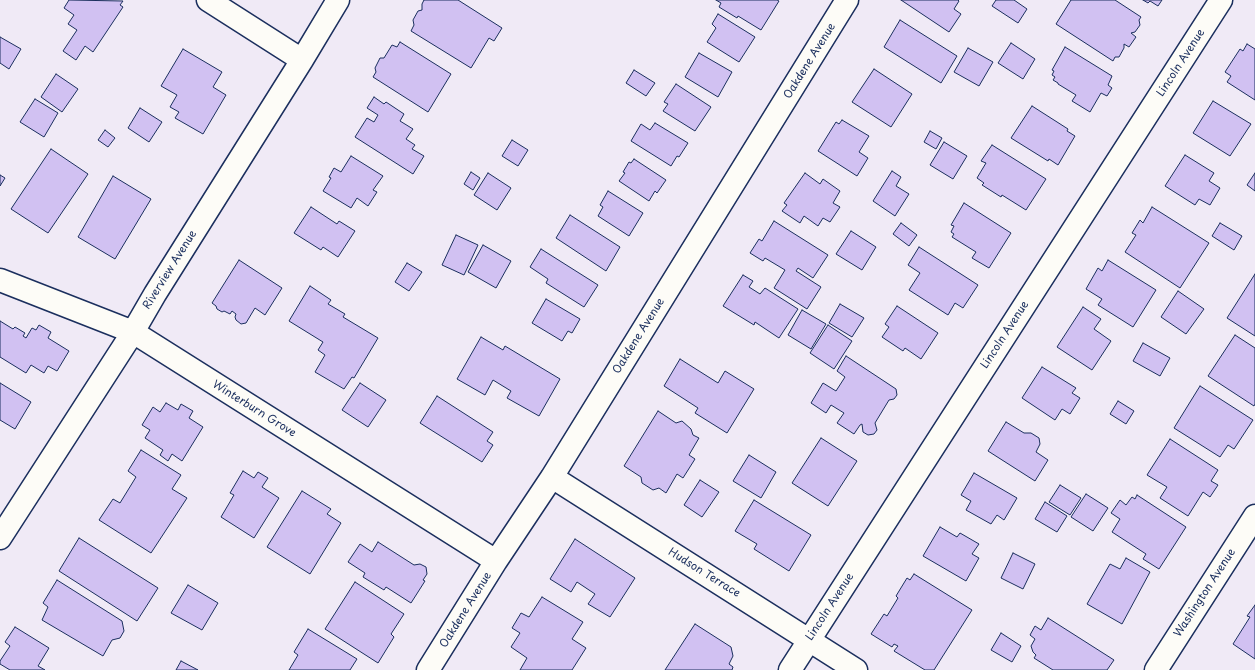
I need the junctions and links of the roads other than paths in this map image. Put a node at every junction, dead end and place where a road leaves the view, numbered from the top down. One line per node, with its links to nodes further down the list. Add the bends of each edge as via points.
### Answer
1 (208, 0): 5 (street)
2 (338, 0): 5 (street, Riverview Avenue)
3 (847, 0): 8 (street, Oakdene Avenue)
4 (1221, 0): 12 (street, Lincoln Avenue)
5 (302, 60): 7 (street, Riverview Avenue)
6 (0, 280): 7 (street, Winterburn Grove)
7 (133, 332): 10 (street, Riverview Avenue); 11 (street, Winterburn Grove)
8 (552, 478): 11 (street, Oakdene Avenue); 12 (street, Hudson Terrace)
9 (1255, 516): 16 (street, Washington Avenue)
10 (0, 538)
11 (496, 561): 13 (street, Oakdene Avenue)
12 (809, 640): 14 (street, Lincoln Avenue); 15 (street, Hudson Terrace)
13 (428, 670)
14 (790, 670)
15 (856, 670)
16 (1156, 670)

